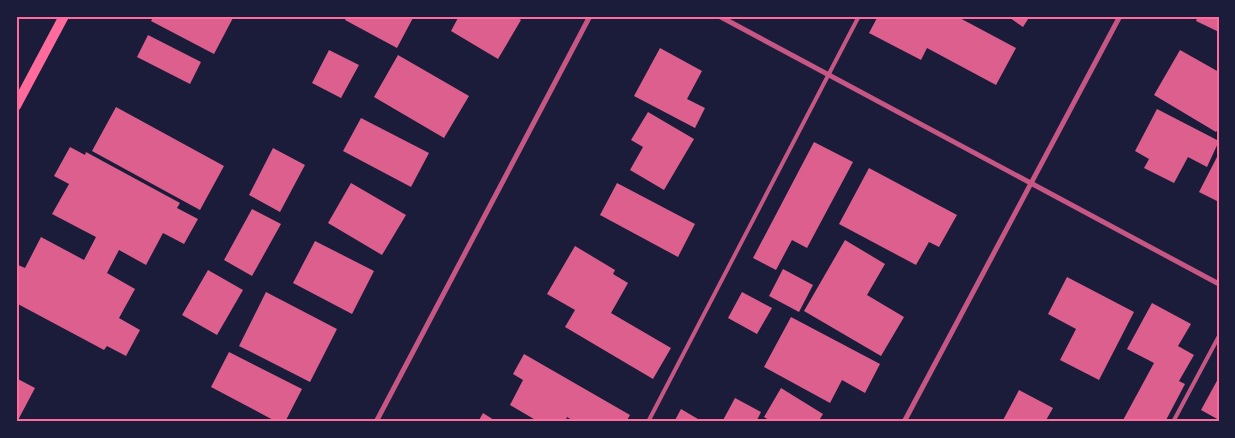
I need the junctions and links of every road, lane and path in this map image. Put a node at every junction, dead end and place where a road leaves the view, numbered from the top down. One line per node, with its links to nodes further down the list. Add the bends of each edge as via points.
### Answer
1 (64, 16): 7 (main road)
2 (590, 16): 11 (street)
3 (719, 16): 6 (street)
4 (859, 16): 6 (lane)
5 (1120, 16): 8 (street)
6 (827, 74): 8 (street); 12 (lane)
7 (16, 106)
8 (1031, 183): 9 (street); 13 (street)
9 (1219, 284)
10 (1219, 336): 14 (lane)
11 (376, 422)
12 (648, 422)
13 (904, 422)
14 (1173, 422)

